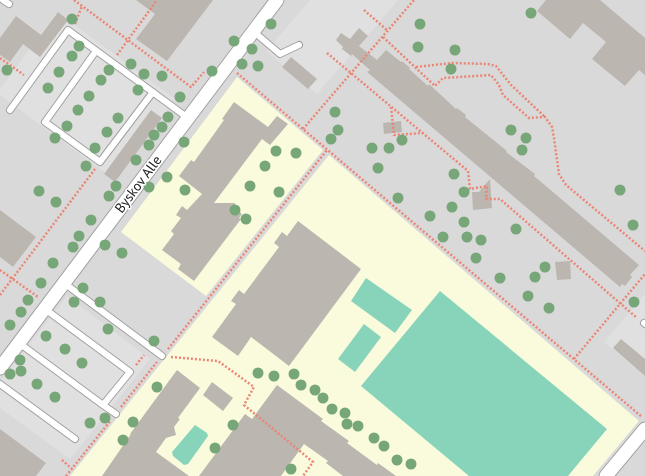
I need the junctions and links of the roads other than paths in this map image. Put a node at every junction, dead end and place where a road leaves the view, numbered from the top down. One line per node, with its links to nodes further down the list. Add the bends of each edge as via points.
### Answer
1 (3, 0): 3 (lane)
2 (277, 0): 4 (street, Byskov Alle)
3 (9, 4)
4 (253, 32): 5 (lane, via 280,54); 9 (street, Byskov Alle)
5 (298, 45)
6 (96, 51): 7 (lane); 7 (lane, via 45,122 100,162); 8 (lane, via 68,30)
7 (153, 92): 9 (lane)
8 (10, 110)
9 (188, 118): 10 (street, Byskov Alle)
10 (64, 282): 11 (street, Byskov Alle); 13 (lane)
11 (46, 306): 12 (street, Byskov Alle); 16 (lane, via 130,372)
12 (18, 343): 14 (street, Byskov Alle); 16 (lane)
13 (162, 356)
14 (0, 368)
15 (0, 384): 19 (lane)
16 (103, 405): 17 (lane)
17 (116, 414)
18 (645, 429): 20 (street)
19 (75, 439)
20 (606, 476)

